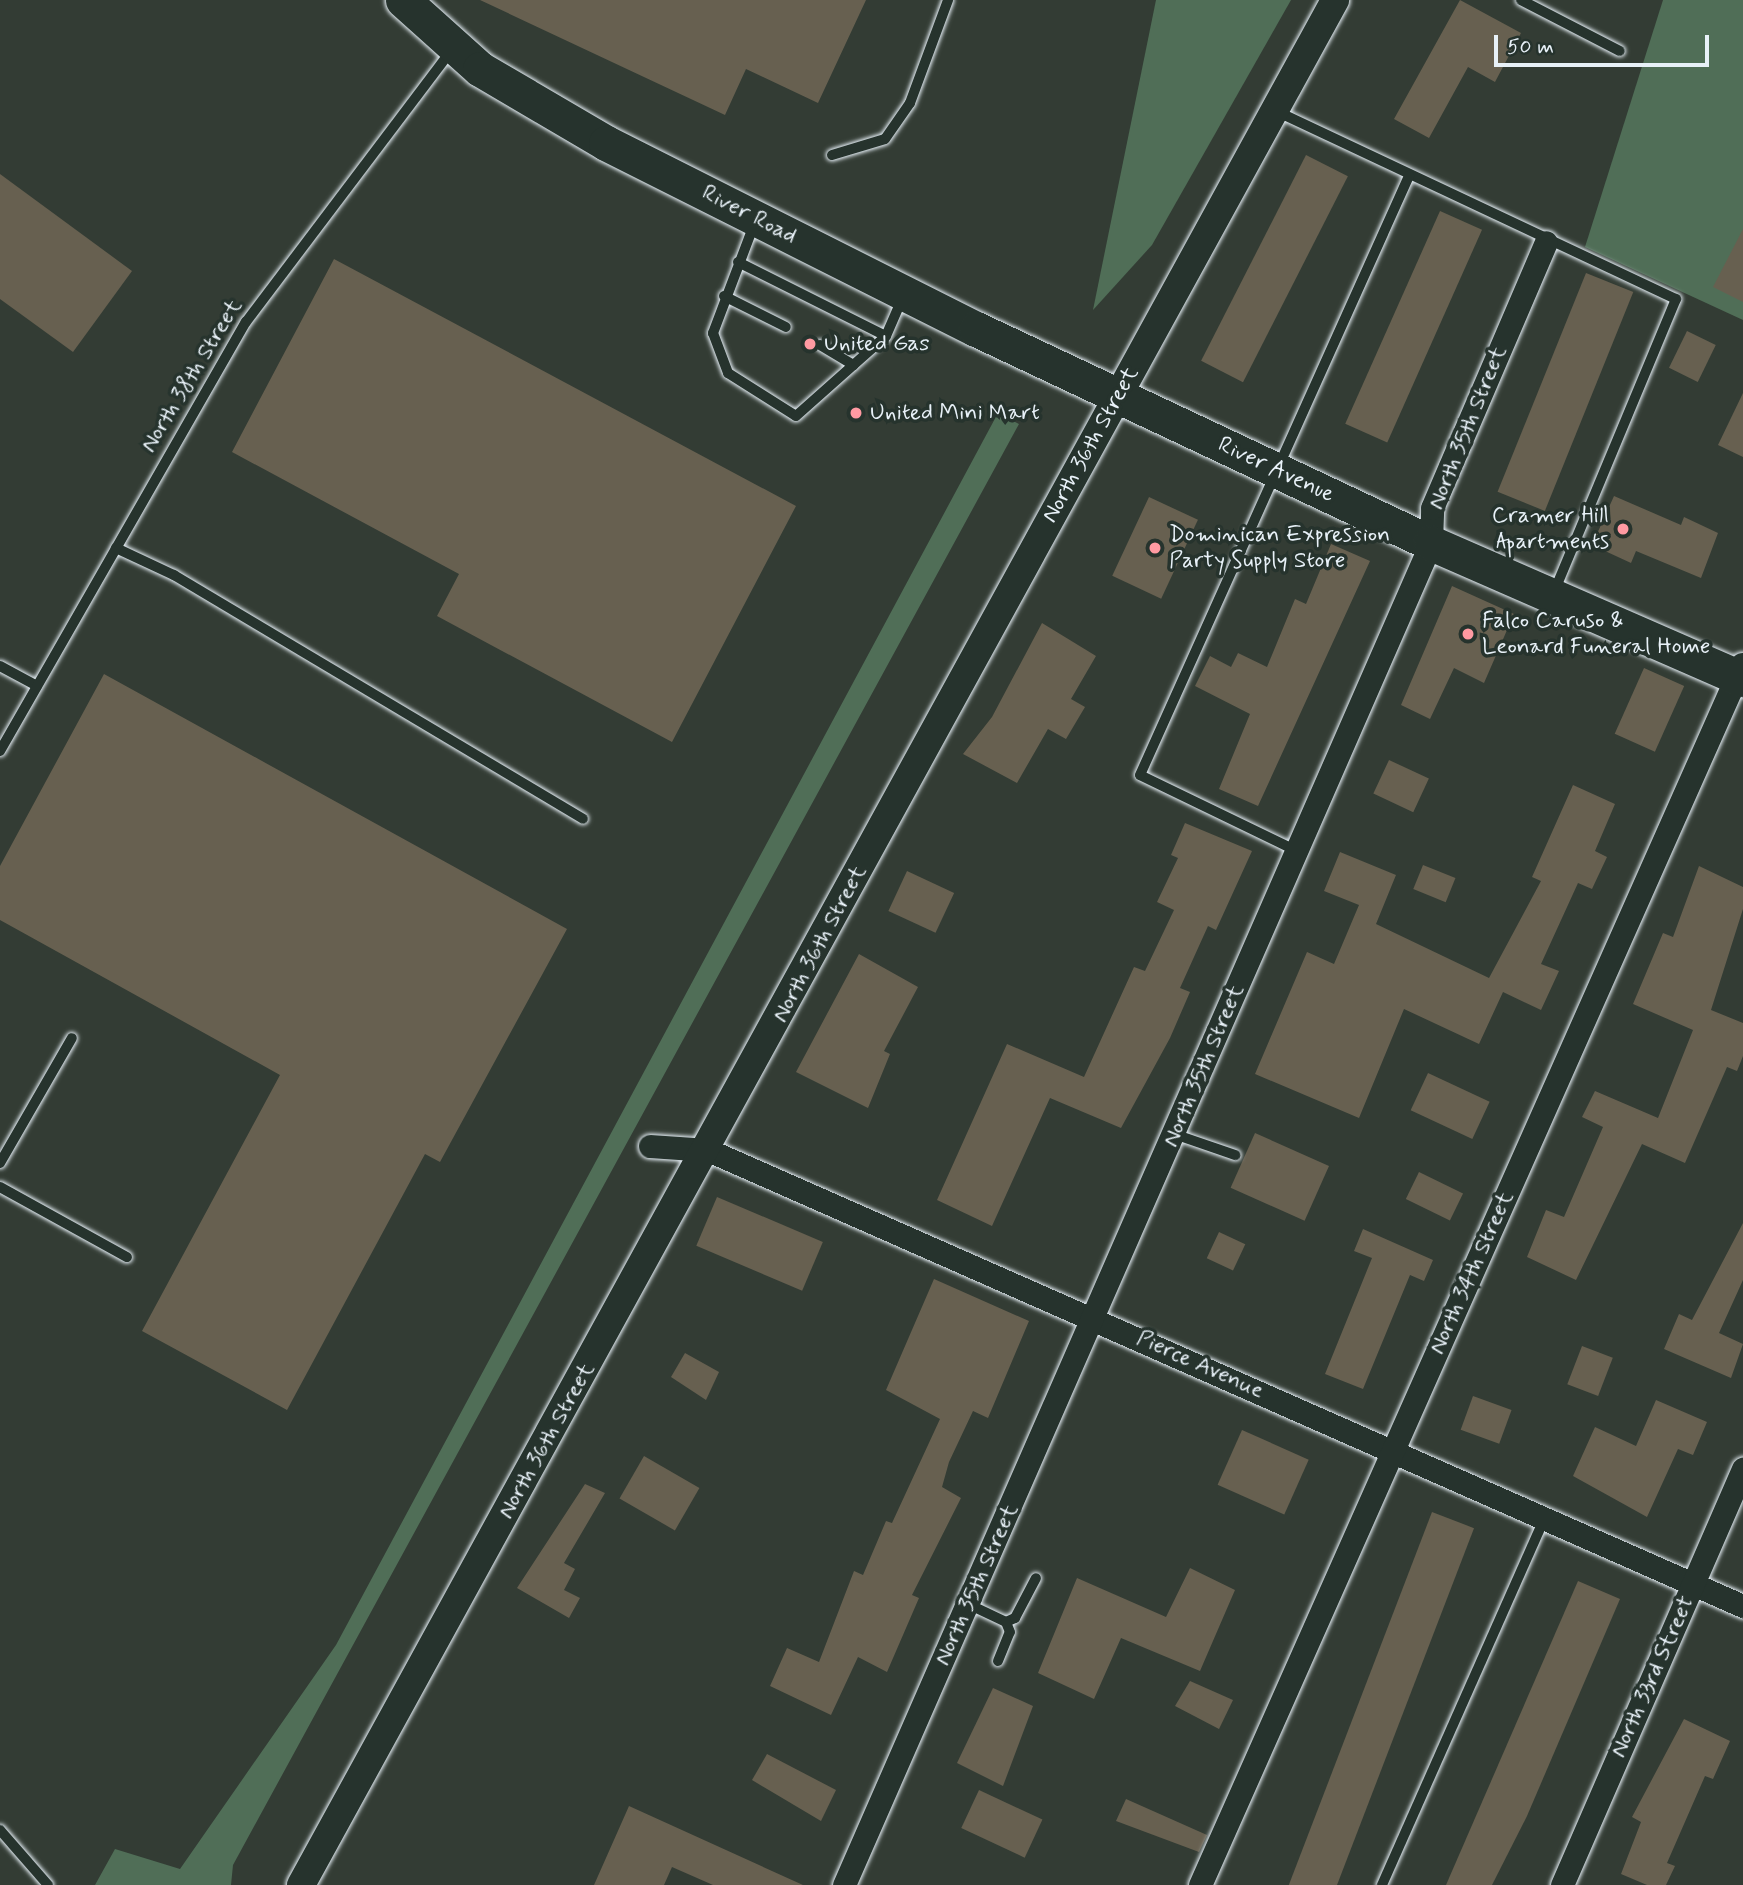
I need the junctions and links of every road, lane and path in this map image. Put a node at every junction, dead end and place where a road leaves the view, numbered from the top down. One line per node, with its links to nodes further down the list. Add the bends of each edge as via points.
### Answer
1 (403, 0): 5 (main road, River Road)
2 (948, 0): 8 (lane, via 910,103 885,139)
3 (1335, 0): 7 (street, North 36th Street)
4 (1521, 0): 6 (lane)
5 (455, 46): 10 (main road, River Road, via 480,69 606,143); 22 (lane, North 38th Street, via 246,322)
6 (1620, 51)
7 (1276, 111): 9 (lane); 19 (street, North 36th Street)
8 (832, 155)
9 (1409, 176): 11 (lane); 20 (lane)
10 (756, 219): 12 (lane); 13 (main road, River Road)
11 (1546, 242): 21 (street, North 35th Street, via 1432,508); 23 (lane, via 1676,299)
12 (738, 262): 14 (lane); 16 (lane)
13 (904, 293): 16 (lane); 19 (main road, River Road)
14 (724, 296): 15 (lane); 18 (lane, via 713,332 729,373 796,416)
15 (786, 327)
16 (887, 335): 18 (lane)
17 (820, 345): 18 (lane)
18 (853, 365)
19 (1118, 396): 20 (main road, River Avenue); 33 (street, North 36th Street)
20 (1279, 472): 21 (main road, River Avenue); 29 (lane, via 1140,775)
21 (1431, 543): 23 (main road, River Avenue); 29 (street, North 35th Street)
22 (116, 548): 26 (lane, North 38th Street); 28 (lane, via 174,575)
23 (1553, 596): 25 (main road, River Avenue)
24 (0, 666): 26 (lane)
25 (1741, 672): 39 (street, North 34th Street)
26 (37, 686): 27 (lane, North 38th Street)
27 (0, 751)
28 (583, 819)
29 (1297, 851): 31 (street, North 35th Street)
30 (72, 1038): 35 (lane)
31 (1174, 1134): 34 (lane); 38 (street, North 35th Street)
32 (650, 1146): 33 (street, Pierce Avenue)
33 (708, 1150): 38 (street, Pierce Avenue); 50 (street, North 36th Street)
34 (1235, 1155)
35 (0, 1163)
36 (0, 1187): 37 (lane)
37 (127, 1257)
38 (1094, 1320): 39 (street, Pierce Avenue); 44 (street, North 35th Street)
39 (1394, 1450): 41 (street, Pierce Avenue); 52 (street, North 34th Street)
40 (1743, 1469): 43 (street, North 33rd Street)
41 (1544, 1520): 43 (street, Pierce Avenue); 53 (lane)
42 (1036, 1578): 46 (lane, via 1016,1618)
43 (1693, 1584): 45 (street, Pierce Avenue); 54 (street, North 33rd Street)
44 (968, 1605): 46 (lane); 51 (street, North 35th Street)
45 (1743, 1606)
46 (1006, 1622): 47 (lane, via 1010,1632)
47 (998, 1661)
48 (0, 1830): 49 (lane)
49 (48, 1885)
50 (301, 1885)
51 (844, 1885)
52 (1200, 1885)
53 (1382, 1885)
54 (1562, 1885)

